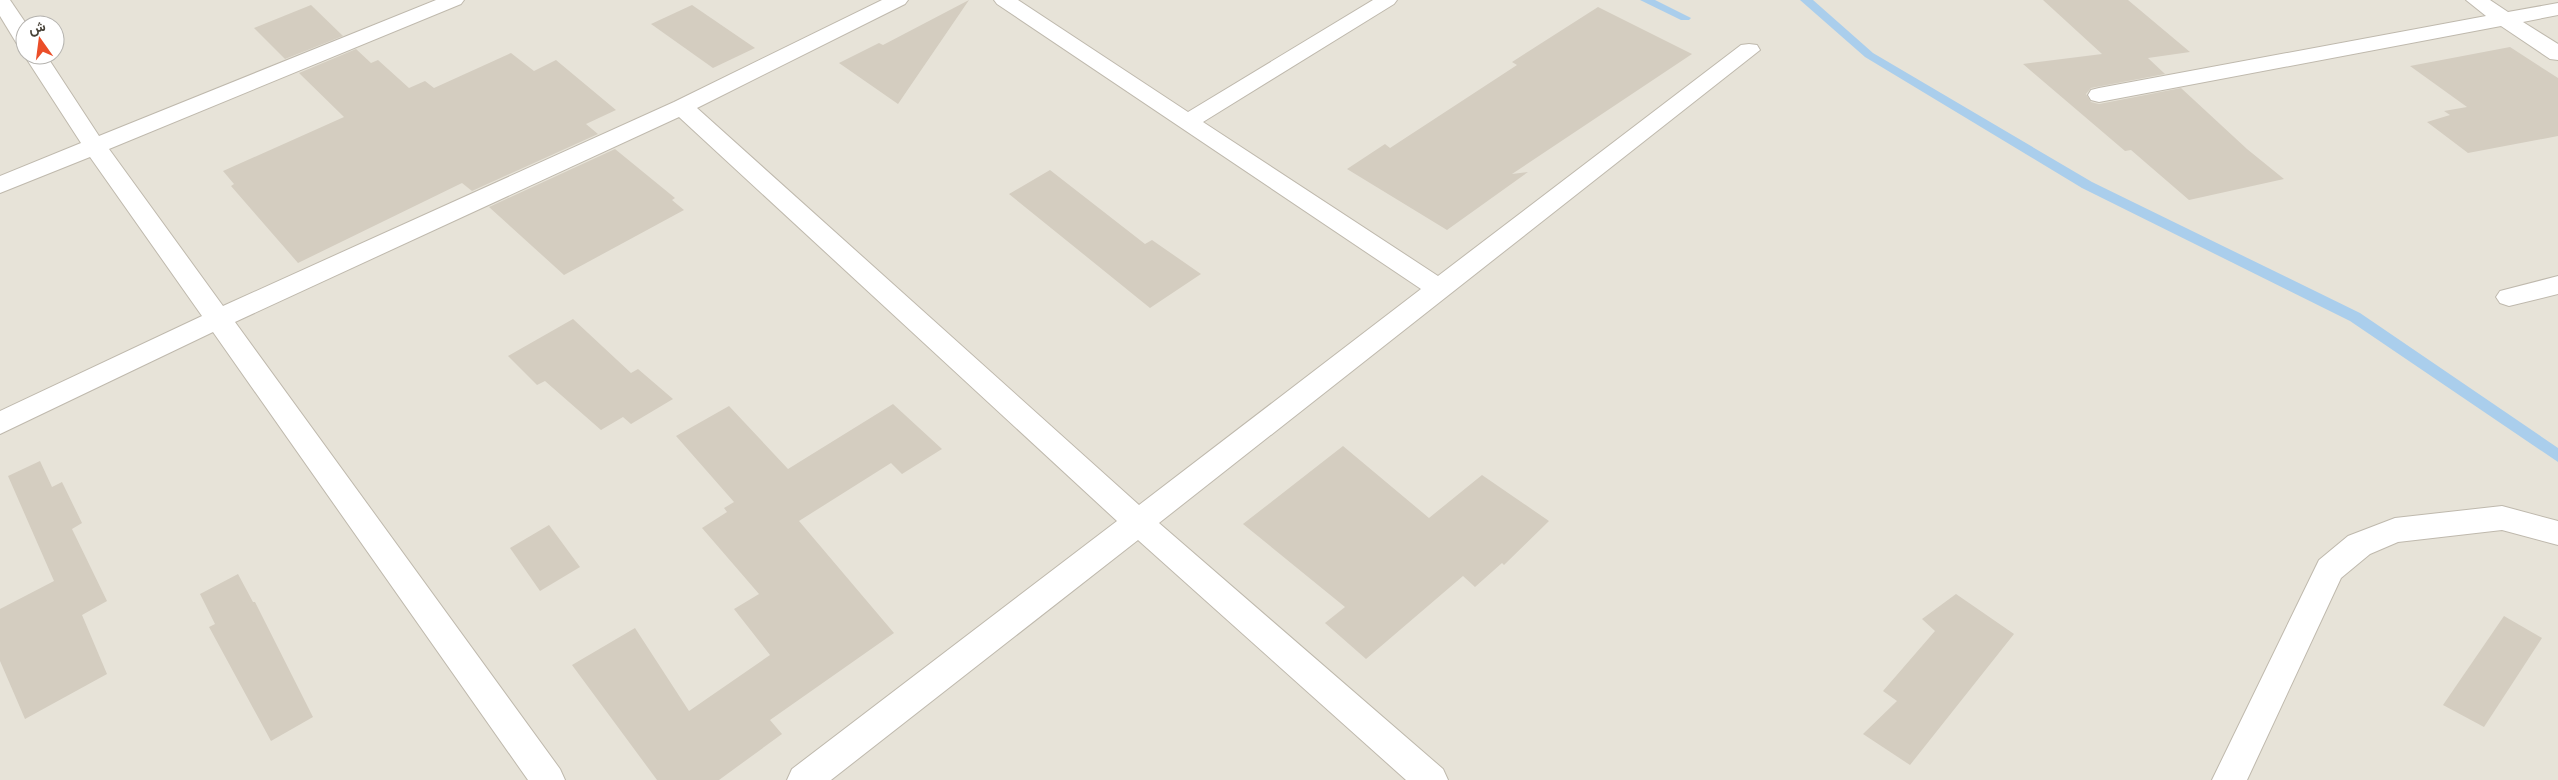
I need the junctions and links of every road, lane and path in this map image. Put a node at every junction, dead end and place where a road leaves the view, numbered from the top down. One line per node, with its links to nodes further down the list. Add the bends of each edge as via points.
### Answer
1 (0, 0): 9 (street)
2 (454, 0): 16 (street)
3 (898, 0): 14 (street)
4 (1004, 0): 15 (street)
5 (1388, 0): 15 (street)
6 (2476, 0): 8 (street)
7 (2558, 9): 8 (street)
8 (2505, 19): 11 (street); 13 (street)
9 (15, 23)
10 (1749, 50): 19 (street)
11 (2558, 54)
12 (42, 65): 16 (street)
13 (2100, 95)
14 (682, 107): 21 (street); 23 (street)
15 (1187, 122): 19 (street)
16 (95, 147): 17 (street); 21 (street)
17 (0, 185)
18 (2558, 285): 20 (street)
19 (1439, 289): 23 (street)
20 (2509, 297)
21 (218, 319): 22 (street); 25 (street)
22 (0, 422)
23 (1138, 522): 26 (street); 27 (street)
24 (2558, 533): 28 (street, via 2502,518 2395,530 2359,545 2330,569)
25 (548, 780)
26 (804, 780)
27 (1431, 780)
28 (2229, 780)

